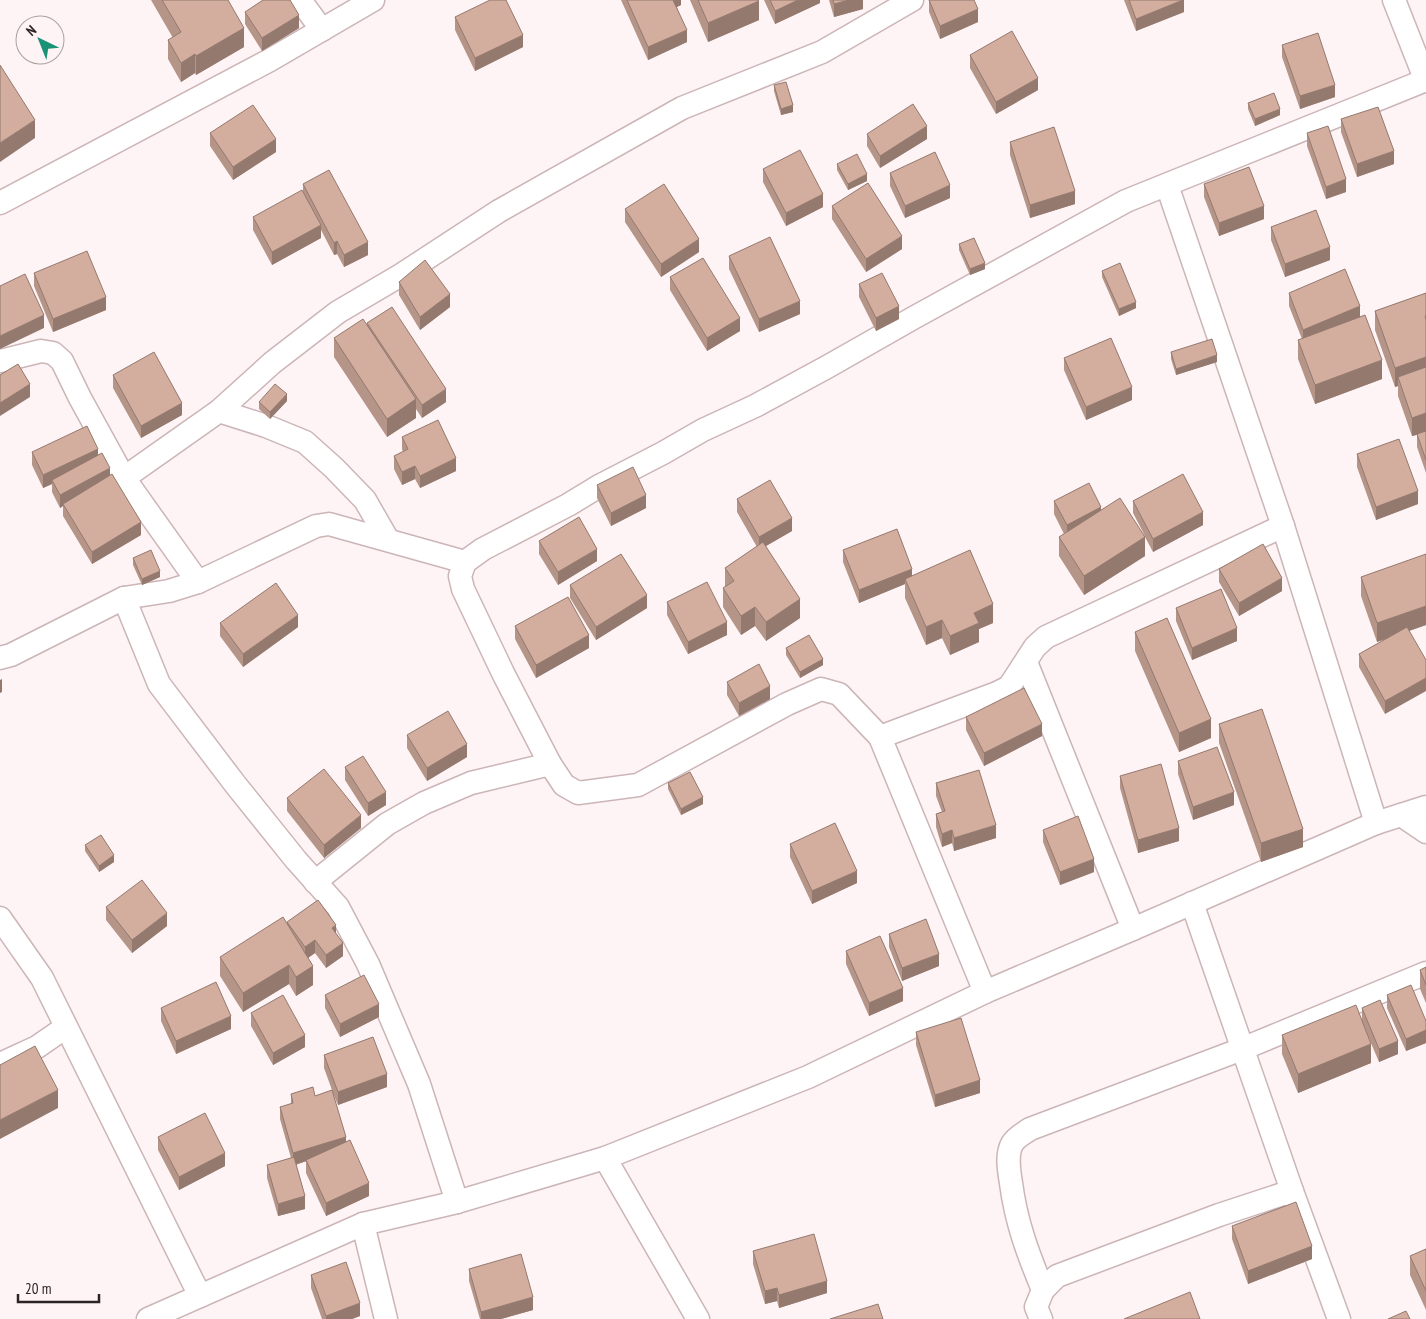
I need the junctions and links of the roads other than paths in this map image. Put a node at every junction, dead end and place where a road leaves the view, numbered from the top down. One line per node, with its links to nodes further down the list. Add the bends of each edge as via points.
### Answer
1 (300, 0): 5 (street)
2 (373, 0): 5 (street)
3 (912, 0): 10 (street, via 822,52 682,108 499,211 338,312 272,363)
4 (1394, 0): 6 (street)
5 (322, 30): 8 (street)
6 (1426, 81): 7 (street)
7 (1167, 185): 12 (street); 14 (street, via 1126,201 819,372 703,430 483,549)
8 (0, 203)
9 (0, 361): 11 (street, via 41,351 53,353 62,361)
10 (219, 411): 11 (street); 13 (street, via 305,442 365,500)
11 (124, 478): 15 (street)
12 (1283, 526): 18 (street, via 1046,637); 23 (street)
13 (388, 540): 14 (street); 15 (street, via 329,524 316,526)
14 (465, 562): 20 (street, via 460,576 463,589)
15 (198, 582): 16 (street, via 169,591)
16 (124, 598): 17 (street); 25 (street, via 159,684)
17 (0, 658)
18 (1026, 662): 19 (street, via 1009,687); 28 (street)
19 (880, 737): 20 (street, via 839,694 821,689 787,704 638,785 578,793 564,785); 30 (street)
20 (550, 764): 25 (street, via 472,783 424,803 387,824)
21 (1426, 808): 22 (street)
22 (1401, 815): 23 (street); 24 (street)
23 (1376, 823): 26 (street)
24 (1426, 832)
25 (315, 882): 36 (street, via 338,907 368,964 419,1084)
26 (1192, 903): 28 (street); 32 (street)
27 (0, 918): 31 (street, via 42,978)
28 (1133, 929): 30 (street)
29 (1426, 973): 32 (street)
30 (985, 992): 34 (street, via 808,1077)
31 (66, 1026): 33 (street, via 37,1046); 39 (street)
32 (1242, 1049): 35 (street); 38 (street, via 1030,1129 1017,1138 1009,1156 1012,1194 1027,1254)
33 (0, 1064)
34 (605, 1158): 36 (street); 42 (street)
35 (1292, 1191): 38 (street, via 1057,1276); 44 (street)
36 (457, 1202): 37 (street)
37 (363, 1224): 39 (street); 41 (street)
38 (1043, 1290): 43 (street, via 1036,1307)
39 (200, 1296): 40 (street)
40 (148, 1319)
41 (386, 1319)
42 (698, 1319)
43 (1041, 1319)
44 (1338, 1319)

